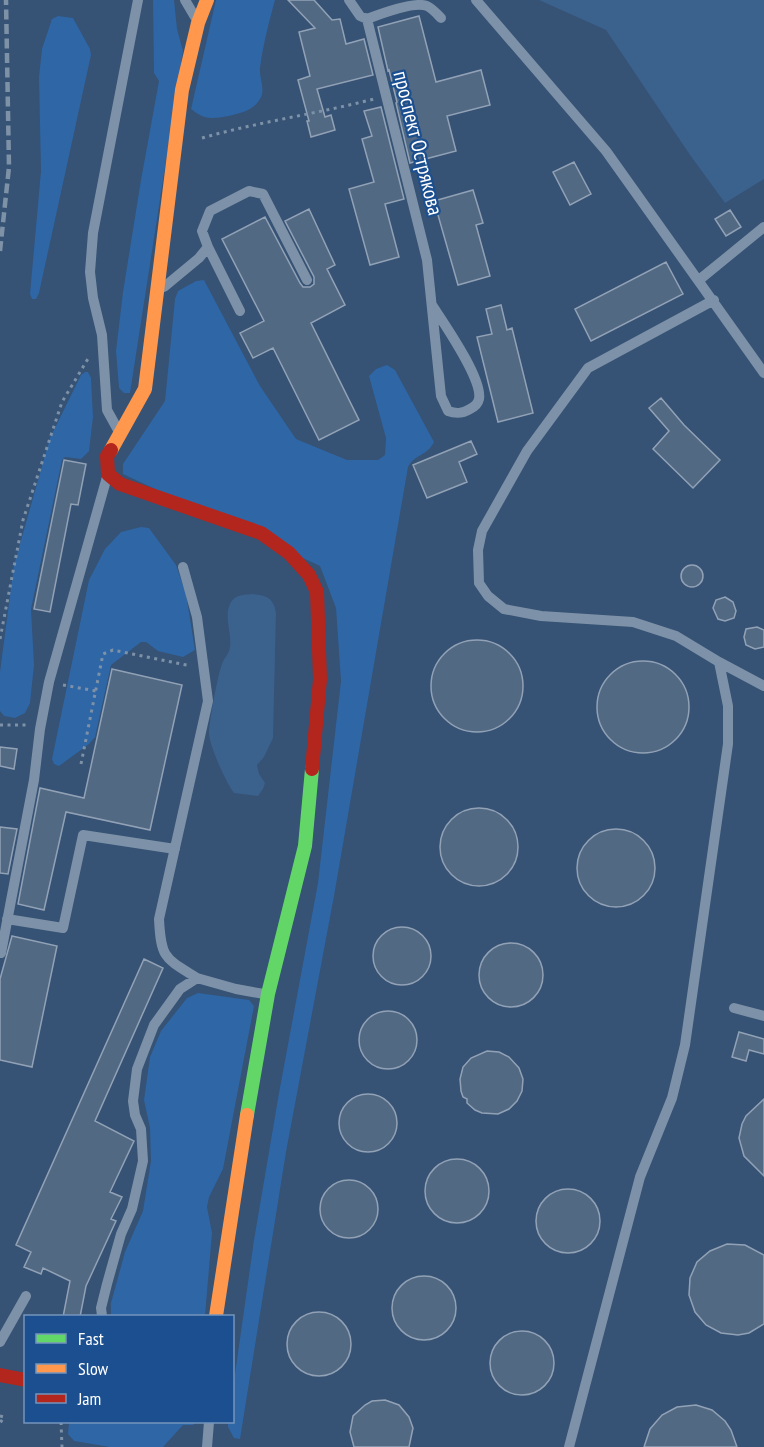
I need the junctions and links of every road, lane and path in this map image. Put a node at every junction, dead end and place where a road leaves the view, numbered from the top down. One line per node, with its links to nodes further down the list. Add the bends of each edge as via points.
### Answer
1 (138, 0): 19 (lane, via 93,233 90,272)
2 (185, 0): 8 (lane)
3 (207, 0): 8 (street)
4 (349, 0): 6 (lane, via 360,16)
5 (476, 0): 14 (lane, via 606,151)
6 (367, 18): 7 (lane, via 414,5 429,6); 9 (lane, проспект Острякова)
7 (441, 18)
8 (198, 22): 15 (street, via 182,90)
9 (387, 96): 10 (path); 17 (lane, проспект Острякова, via 426,260)
10 (197, 140)
11 (764, 227): 14 (lane)
12 (208, 247): 13 (lane, via 202,231 210,211 249,191 263,194); 15 (lane); 18 (lane)
13 (307, 280)
14 (699, 280): 16 (lane)
15 (157, 293): 21 (street, via 145,390)
16 (714, 300): 20 (lane); 25 (lane, via 588,368 527,451 482,531 478,572 479,583 488,596 504,609 541,616 633,622 676,636)
17 (432, 305): 17 (lane, проспект Острякова, via 441,396 448,411 466,412 479,398 477,384 455,339)
18 (240, 311)
19 (102, 335): 21 (lane, via 107,410); 24 (path, via 58,413 23,520)
20 (764, 373)
21 (120, 432): 22 (street, via 107,456)
22 (108, 474): 27 (lane); 37 (street, via 120,484 261,532 289,553 309,575 316,592 320,679 305,846)
23 (183, 567): 26 (lane, via 197,617)
24 (0, 639)
25 (719, 662): 28 (lane); 52 (lane, via 728,706 728,744 685,1045 672,1098 640,1176)
26 (204, 668): 29 (path, via 113,650 103,654); 33 (lane, via 208,701)
27 (49, 682): 29 (path); 34 (lane)
28 (764, 686)
29 (96, 691): 32 (path)
30 (0, 725): 31 (path)
31 (25, 725)
32 (81, 764)
33 (175, 849): 34 (lane, via 83,835 63,928); 36 (lane, via 159,919 160,945 167,959)
34 (7, 920): 35 (lane)
35 (1, 954)
36 (197, 978): 37 (lane, via 236,990); 41 (lane, via 180,989 154,1025 137,1069 133,1101 141,1129 143,1161)
37 (268, 994): 42 (street)
38 (734, 1008): 39 (lane)
39 (764, 1016)
40 (26, 1296): 43 (lane)
41 (102, 1315)
42 (216, 1315)
43 (0, 1342)
44 (0, 1375): 45 (street)
45 (24, 1380)
46 (0, 1416): 49 (path, via 4,1417)
47 (61, 1423): 50 (path)
48 (208, 1423): 51 (lane)
49 (0, 1424)
50 (62, 1447)
51 (207, 1447)
52 (568, 1447)

